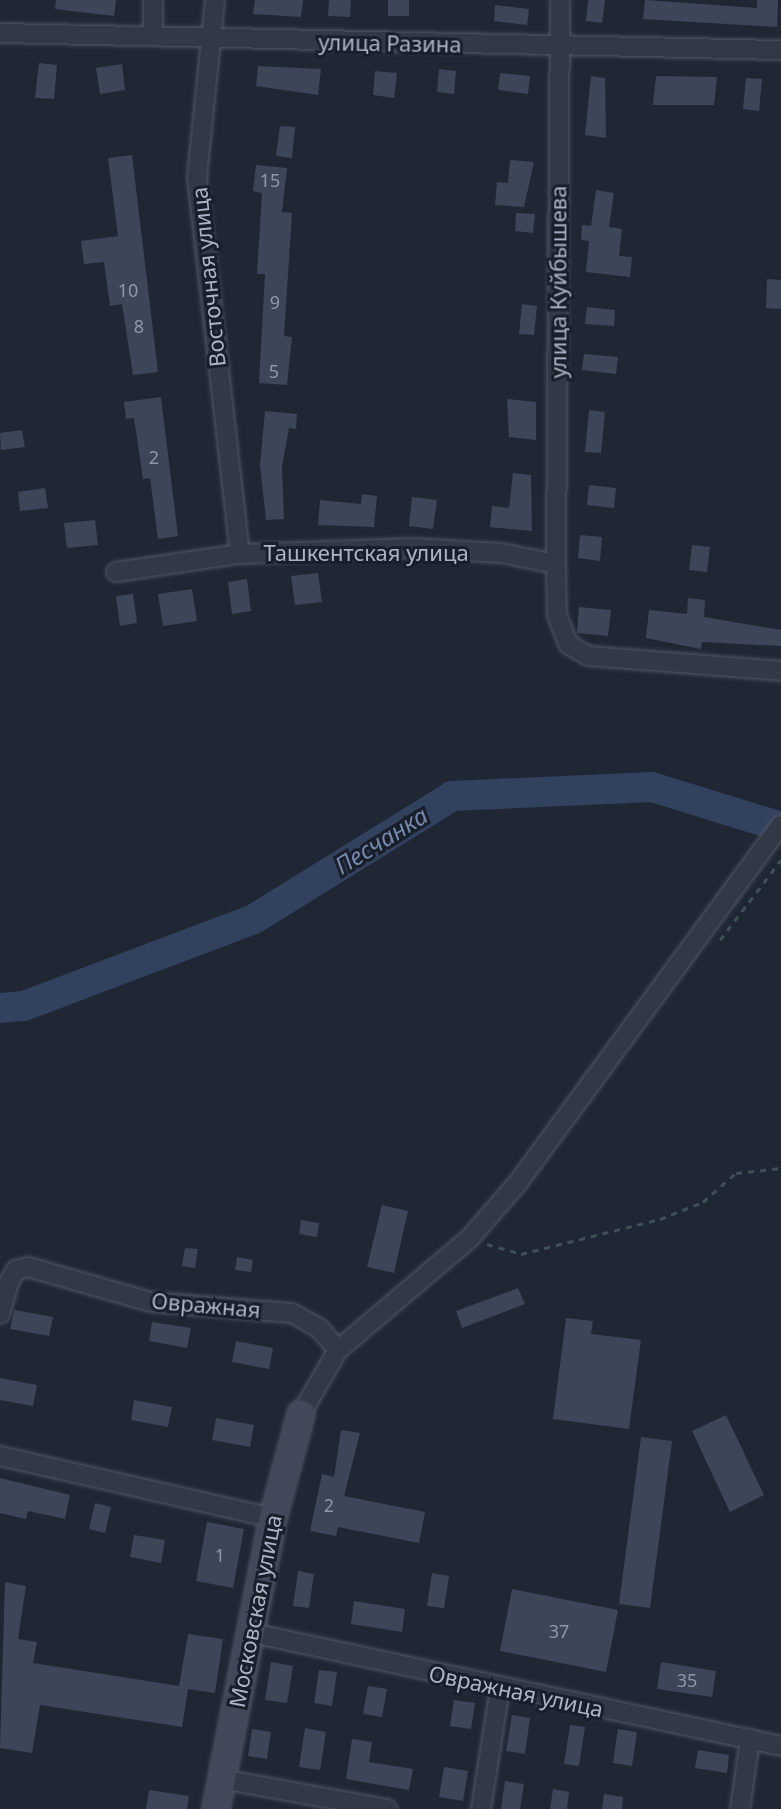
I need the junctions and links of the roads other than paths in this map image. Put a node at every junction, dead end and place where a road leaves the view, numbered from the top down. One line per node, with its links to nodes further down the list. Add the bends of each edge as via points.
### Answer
1 (153, 0): 5 (street)
2 (215, 0): 6 (street, Восточная улица)
3 (560, 0): 7 (street, улица Куйбышева)
4 (0, 33): 5 (street, улица Разина)
5 (153, 36): 6 (street, улица Разина)
6 (210, 39): 7 (street, улица Разина); 9 (street, Восточная улица, via 197,177)
7 (560, 46): 8 (street, улица Разина); 10 (street, улица Куйбышева)
8 (781, 50)
9 (240, 554): 10 (street, Ташкентская улица, via 412,548 501,553); 11 (street, Ташкентская улица)
10 (556, 564): 12 (street, via 557,615 568,644 588,656)
11 (116, 572)
12 (781, 671)
13 (781, 825): 15 (street, via 574,1111 469,1239)
14 (0, 1314): 15 (street, Овражная, via 16,1270 28,1267 151,1302 292,1313 319,1328)
15 (338, 1350): 16 (street)
16 (301, 1414): 18 (street, Московская улица)
17 (0, 1456): 18 (street)
18 (273, 1518): 19 (street, Московская улица)
19 (252, 1633): 20 (street, Овражная улица); 23 (street, Московская улица)
20 (500, 1688): 21 (street, Овражная улица); 26 (street)
21 (750, 1739): 22 (street, Овражная улица); 27 (street)
22 (781, 1746)
23 (221, 1779): 24 (street, Московская улица); 25 (street)
24 (216, 1809)
25 (387, 1809)
26 (481, 1809)
27 (740, 1809)

